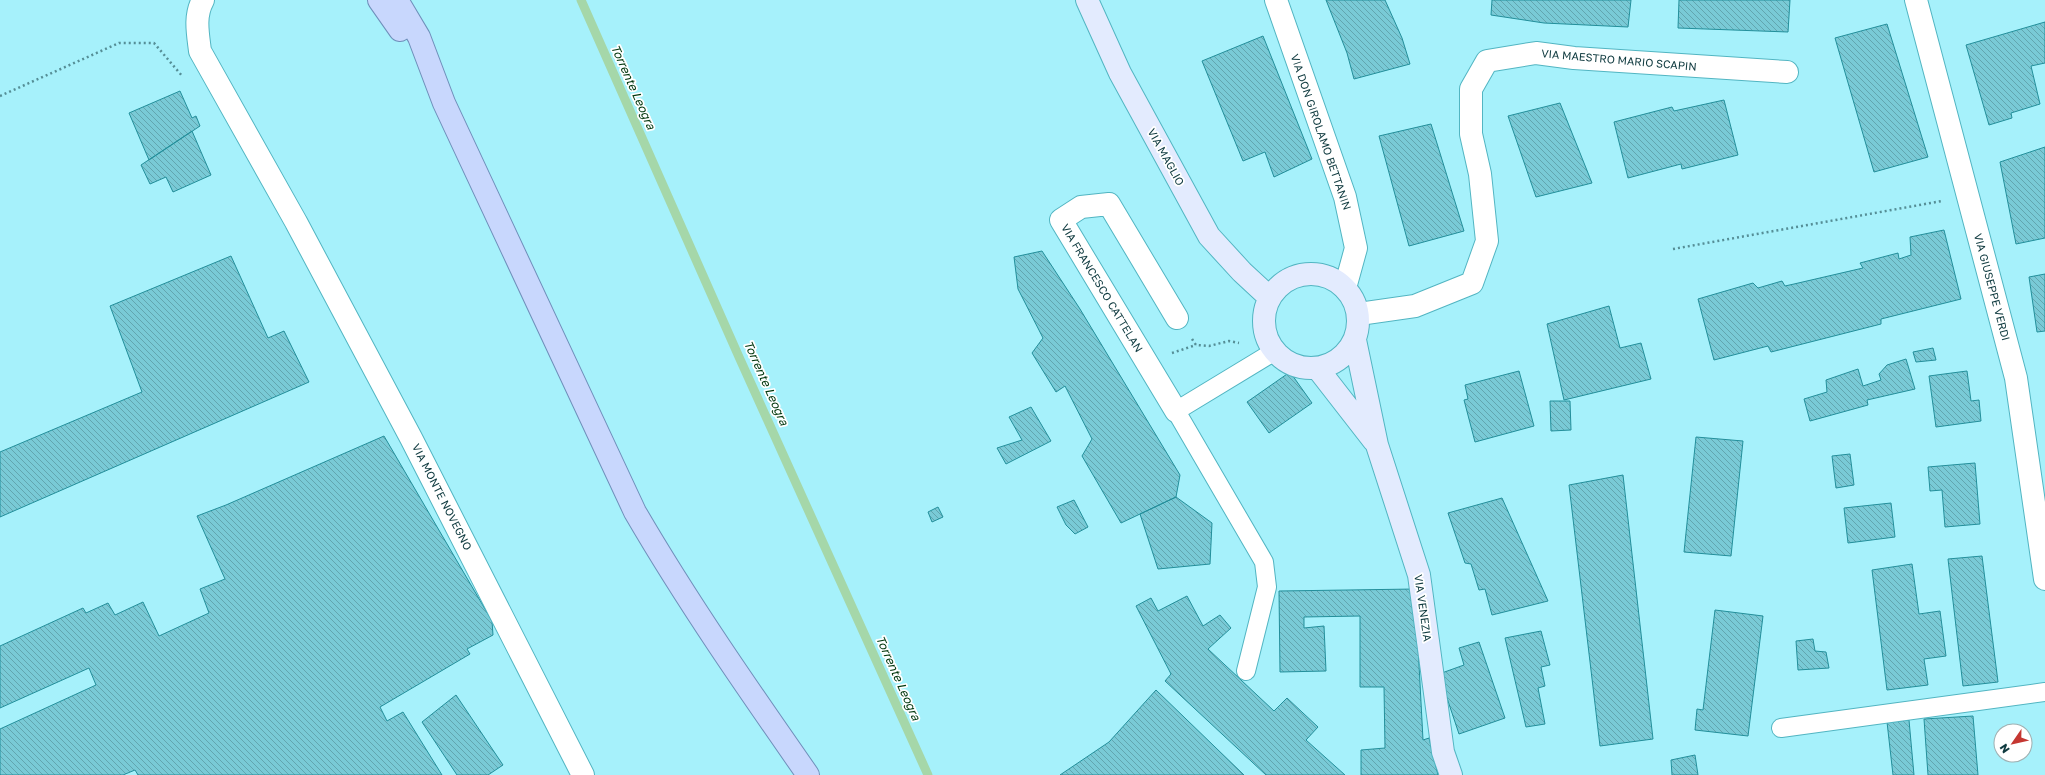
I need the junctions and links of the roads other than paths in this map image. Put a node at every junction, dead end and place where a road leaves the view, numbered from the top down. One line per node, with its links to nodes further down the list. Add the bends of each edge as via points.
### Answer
1 (203, 0): 22 (street, VIA MONTE NOVEGNO, via 199,6 197,29 200,52 296,222 411,438)
2 (378, 0): 8 (main road, via 391,16)
3 (397, 0): 8 (main road, via 419,37)
4 (1087, 0): 10 (street, VIA MAGLIO, via 1120,73 1209,236)
5 (1916, 0): 18 (street, VIA GIUSEPPE VERDI, via 2016,378)
6 (1276, 3): 9 (street, VIA DON GIROLAMO BETTANIN, via 1345,197 1356,248)
7 (1787, 72): 11 (street, VIA MAESTRO MARIO SCAPIN, via 1574,58 1536,53 1487,61 1471,89 1471,134 1480,174 1487,241 1472,284 1415,306)
8 (444, 103): 23 (main road, via 635,512 672,576 714,640)
9 (1345, 288): 10 (street, via 1334,279 1320,274 1306,274 1292,278 1279,286); 11 (street, via 1354,300)
10 (1270, 298): 14 (street, via 1264,311 1264,325 1267,339)
11 (1359, 314): 13 (street)
12 (1177, 318): 16 (street, VIA FRANCESCO CATTELAN, via 1109,204 1082,207 1060,220)
13 (1355, 340): 15 (street, via 1340,359 1330,366); 17 (street, VIA VENEZIA)
14 (1275, 351): 15 (street, via 1287,362 1301,368); 16 (lane)
15 (1318, 369): 17 (street, VIA VENEZIA)
16 (1176, 412): 19 (lane, VIA FRANCESCO CATTELAN, via 1264,562 1266,587)
17 (1377, 445): 24 (street, VIA VENEZIA, via 1419,575 1443,752)
18 (2045, 579)
19 (1246, 672)
20 (2045, 692): 21 (lane)
21 (1781, 728)
22 (583, 775)
23 (808, 775)
24 (1451, 775)

